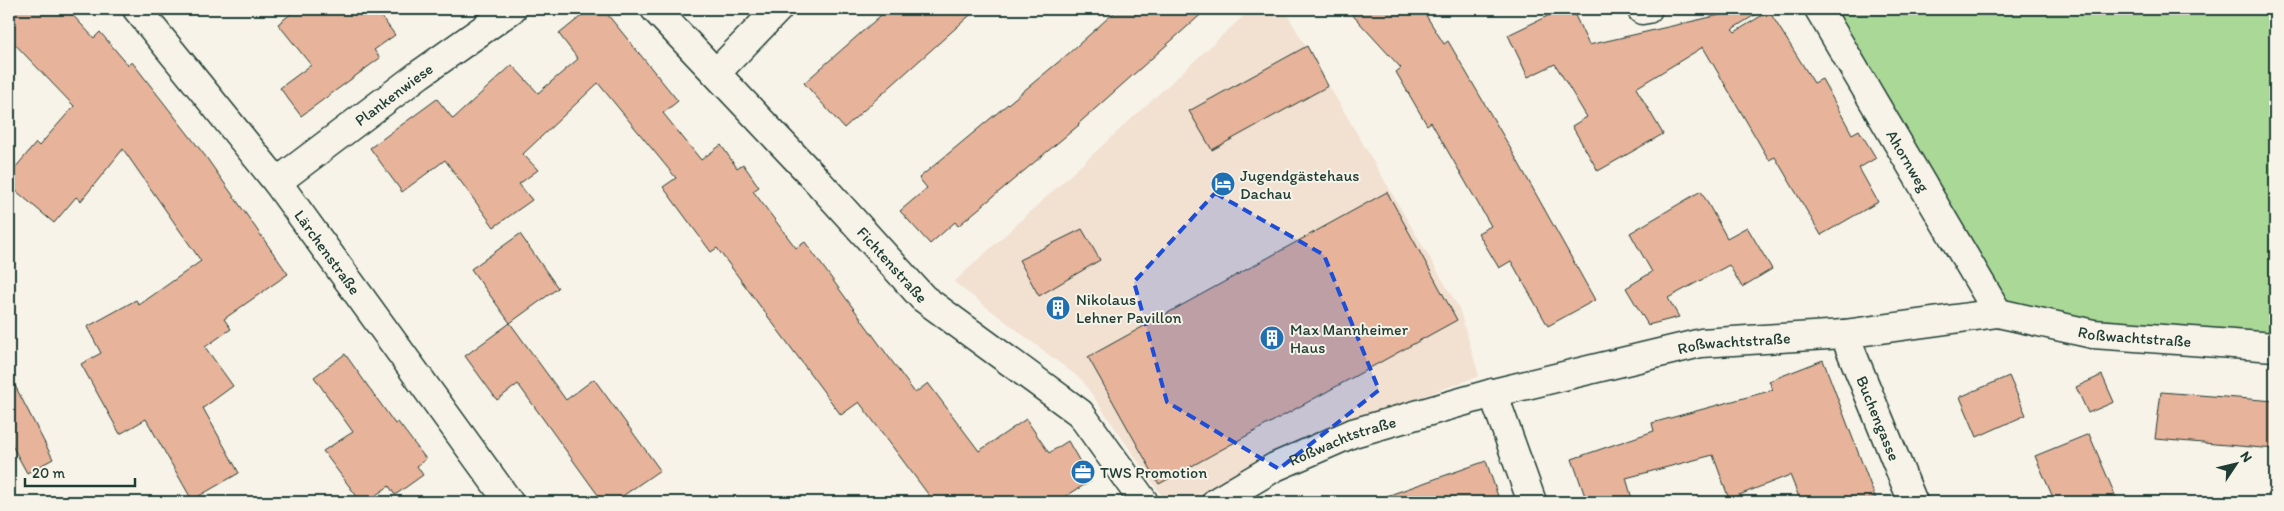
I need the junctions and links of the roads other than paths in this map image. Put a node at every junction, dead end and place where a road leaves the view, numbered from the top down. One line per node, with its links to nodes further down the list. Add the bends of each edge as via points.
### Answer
1 (137, 9): 7 (street, Lärchenstraße)
2 (512, 9): 7 (street, Plankenwiese)
3 (655, 9): 6 (street, Fichtenstraße)
4 (778, 9): 6 (street)
5 (1819, 9): 8 (street, Ahornweg)
6 (717, 72): 13 (street, Fichtenstraße, via 923,298 1080,413)
7 (277, 182): 12 (street, Lärchenstraße)
8 (1998, 313): 9 (street, Roßwachtstraße); 10 (street, Roßwachtstraße, via 2093,334)
9 (1844, 334): 11 (street, Roßwachtstraße, via 1701,343); 16 (street, Buchengasse)
10 (2275, 347)
11 (1493, 393): 14 (street, Roßwachtstraße, via 1353,433 1275,467); 15 (street)
12 (508, 502)
13 (1144, 502)
14 (1216, 502)
15 (1532, 502)
16 (1913, 502)

